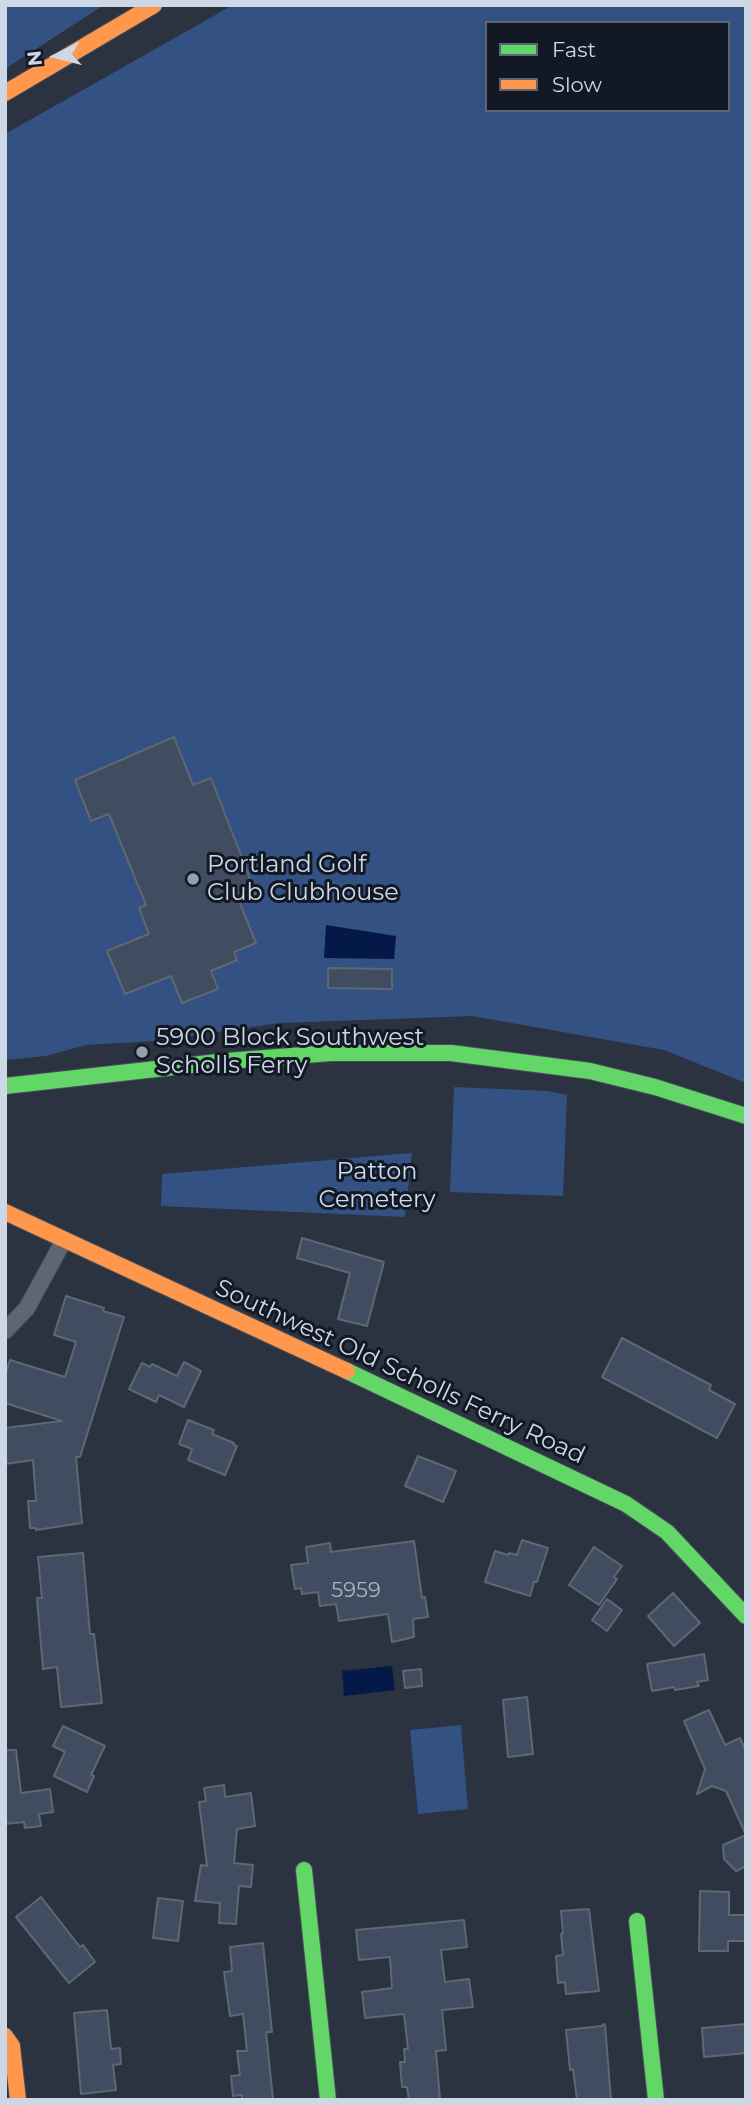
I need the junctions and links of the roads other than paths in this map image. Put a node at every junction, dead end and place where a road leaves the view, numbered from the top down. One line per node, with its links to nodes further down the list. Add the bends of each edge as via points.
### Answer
1 (154, 5): 2 (street)
2 (5, 93)
3 (5, 1086): 4 (street, via 331,1053 451,1054 590,1071)
4 (746, 1116)
5 (5, 1212): 6 (street, Southwest Old Scholls Ferry Road)
6 (64, 1240): 7 (street, via 27,1308); 8 (street, Southwest Old Scholls Ferry Road, via 626,1504 667,1532)
7 (5, 1331)
8 (746, 1616)
9 (304, 1870): 13 (street)
10 (637, 1921): 14 (street)
11 (5, 2036): 12 (street, via 12,2046)
12 (18, 2100)
13 (328, 2100)
14 (656, 2100)

